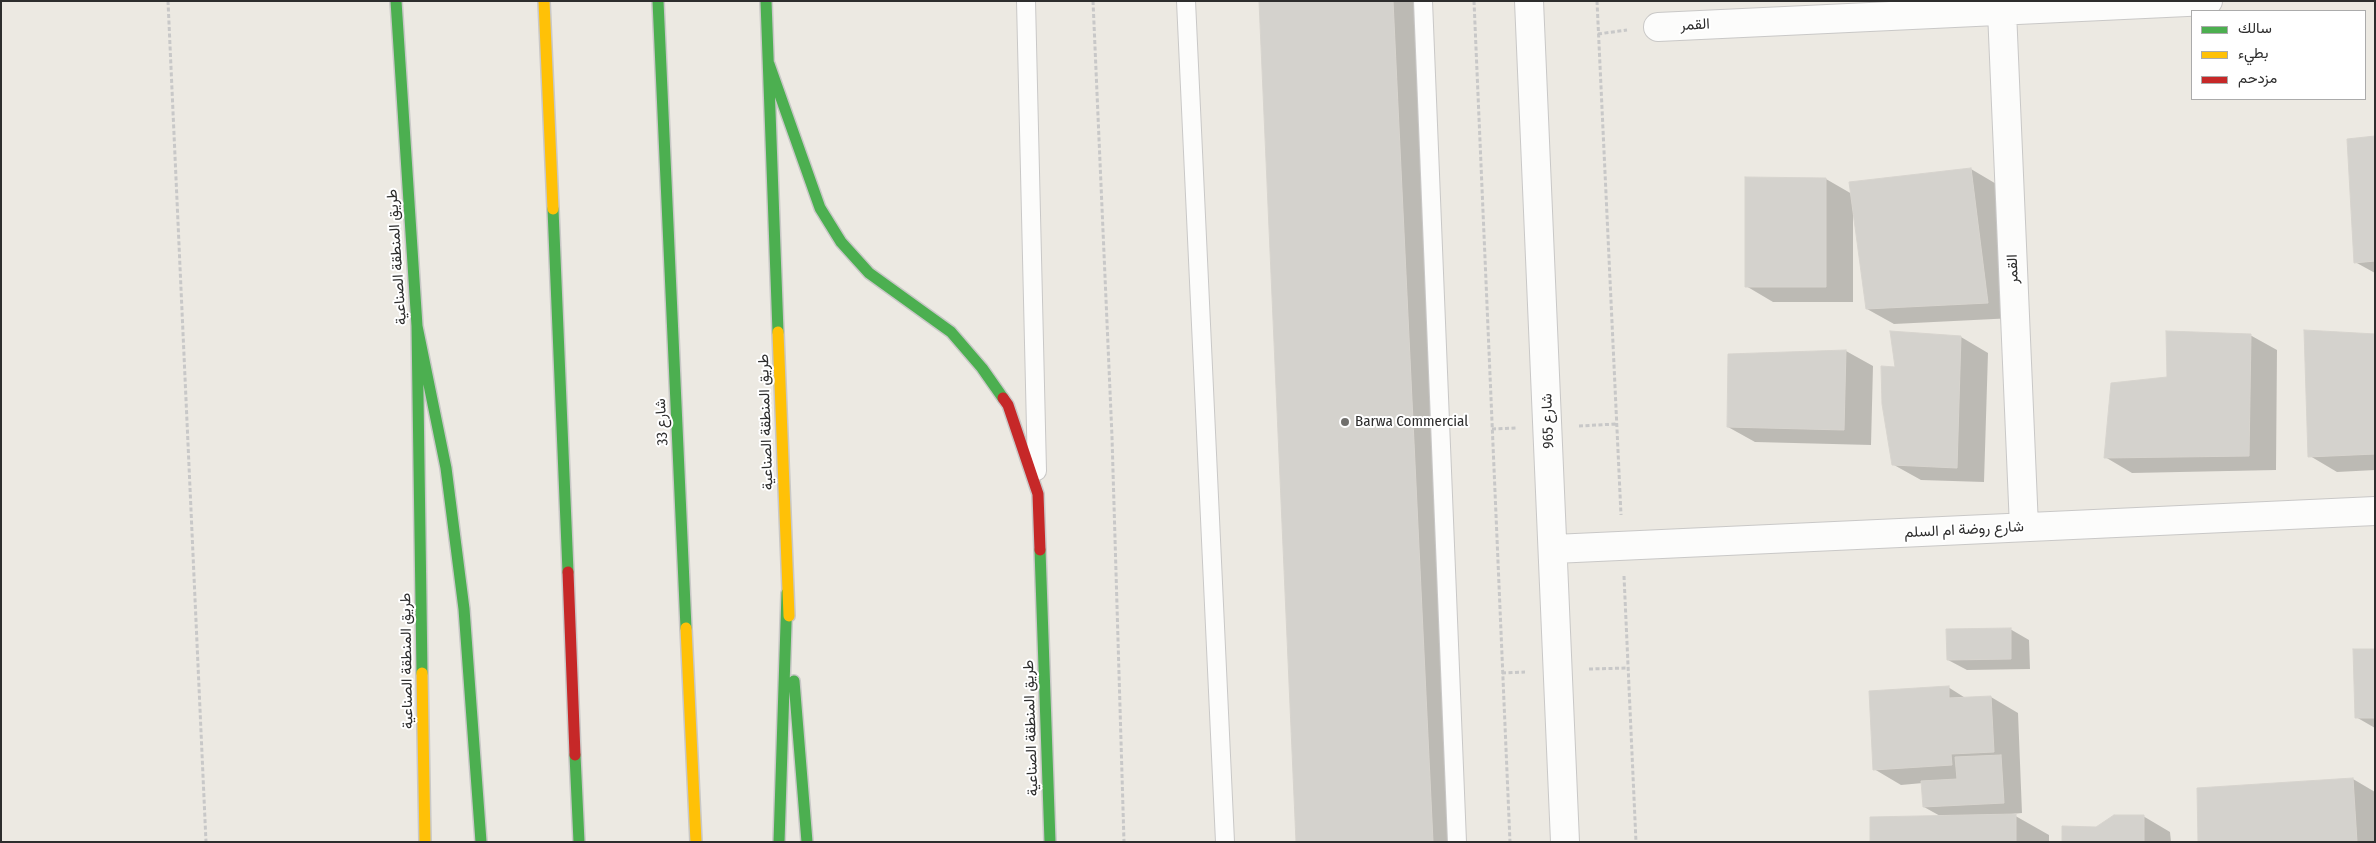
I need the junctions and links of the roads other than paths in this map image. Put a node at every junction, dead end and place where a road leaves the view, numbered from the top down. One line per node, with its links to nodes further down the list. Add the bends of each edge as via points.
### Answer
1 (396, 1): 13 (main road, طريق المنطقة الصناعية)
2 (544, 1): 21 (main road)
3 (658, 1): 22 (main road, شارع 33)
4 (766, 1): 12 (main road, طريق المنطقة الصناعية)
5 (1026, 1): 14 (lane)
6 (1186, 1): 26 (lane)
7 (1423, 1): 27 (lane)
8 (1530, 1): 17 (street, شارع 965)
9 (2208, 1): 10 (street, القمر)
10 (2002, 11): 11 (street, القمر); 16 (street, القمر)
11 (1658, 27)
12 (769, 64): 14 (main road, طريق المنطقة الصناعية, via 820,208 841,242 869,273 951,332 982,368 1008,405); 18 (main road, طريق المنطقة الصناعية)
13 (417, 326): 19 (main road, طريق المنطقة الصناعية); 20 (main road, via 446,468 464,610)
14 (1038, 494): 25 (main road, طريق المنطقة الصناعية)
15 (2375, 511): 16 (street, شارع روضة ام السلم)
16 (2024, 527): 17 (street, شارع روضة ام السلم)
17 (1554, 549): 28 (street, شارع 965)
18 (787, 593): 23 (main road); 24 (main road, طريق المنطقة الصناعية)
19 (425, 842)
20 (481, 842)
21 (579, 842)
22 (696, 842)
23 (779, 842)
24 (807, 842)
25 (1050, 842)
26 (1225, 842)
27 (1457, 842)
28 (1565, 842)

